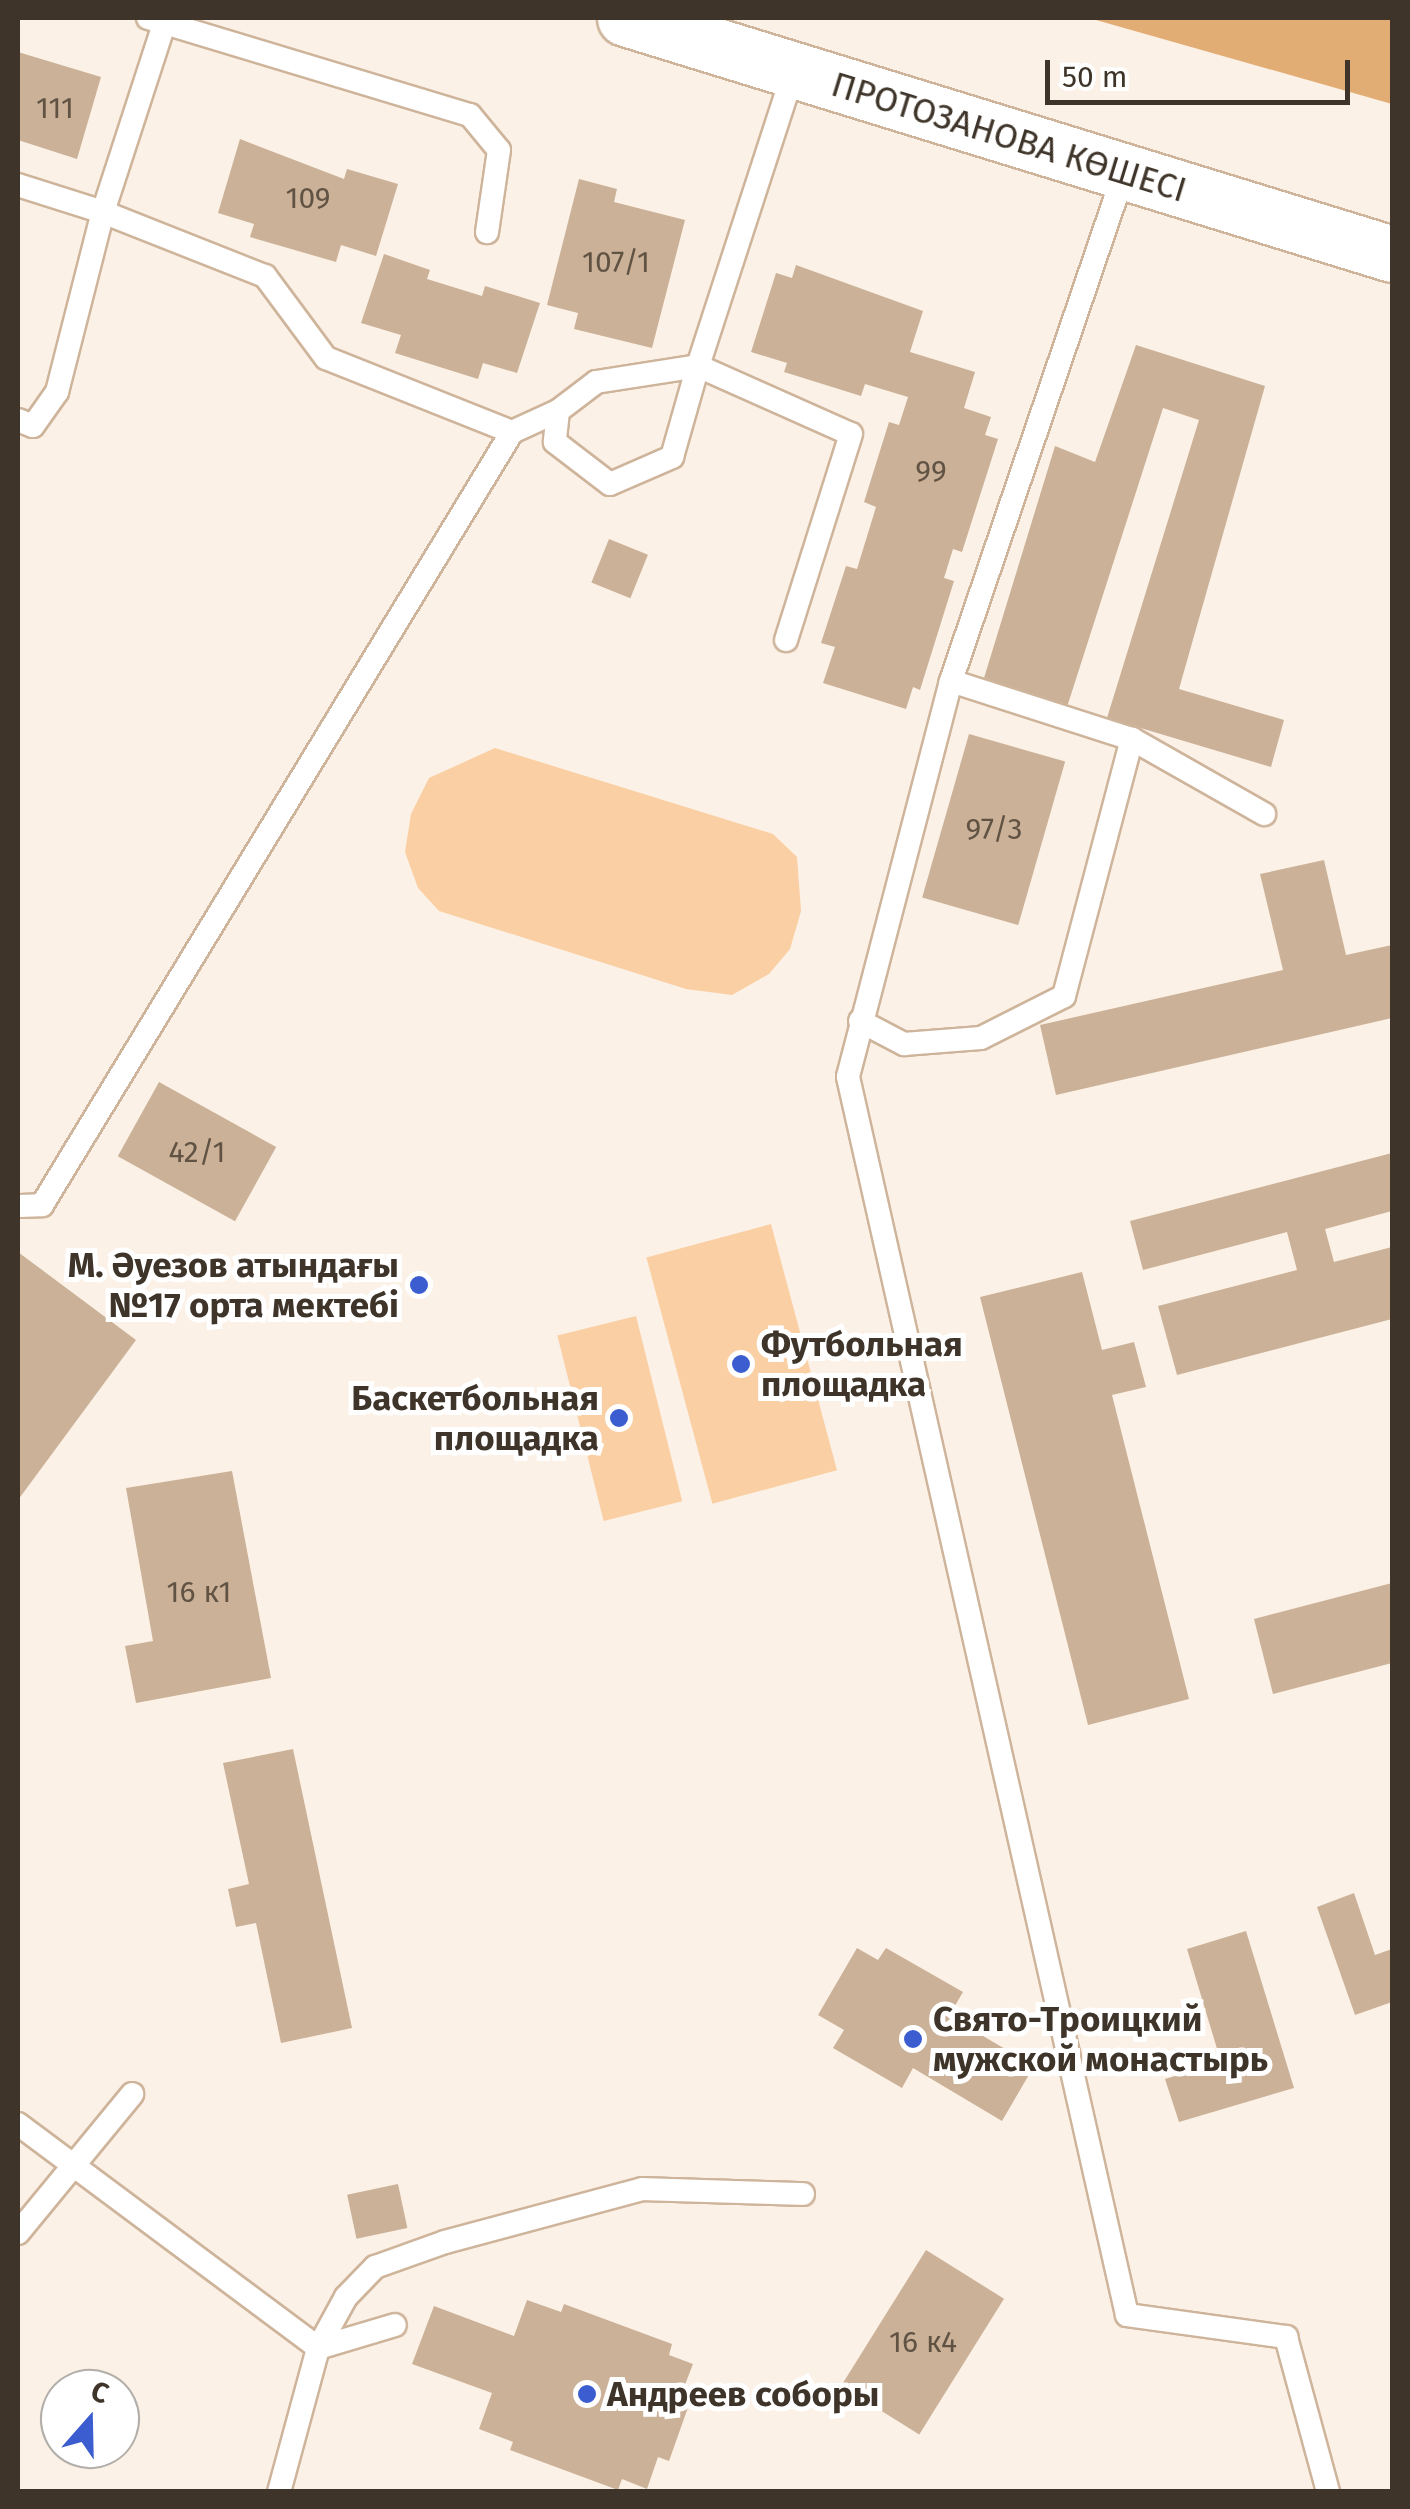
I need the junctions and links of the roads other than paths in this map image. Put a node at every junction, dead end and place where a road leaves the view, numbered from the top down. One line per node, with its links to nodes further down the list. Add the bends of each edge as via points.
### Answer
1 (625, 18): 3 (street, ПРОТОЗАНОВА КӨШЕСІ)
2 (160, 19): 6 (lane); 7 (lane, via 470,115 500,150)
3 (794, 70): 4 (street, ПРОТОЗАНОВА КӨШЕСІ); 9 (lane)
4 (1124, 173): 8 (street, ПРОТОЗАНОВА КӨШЕСІ); 14 (lane)
5 (18, 185): 6 (lane)
6 (103, 212): 11 (lane, via 58,392 32,426); 12 (lane, via 265,276 326,358)
7 (487, 232)
8 (1392, 254)
9 (698, 366): 10 (lane, via 596,382); 10 (lane, via 672,457 610,484 556,442); 13 (lane, via 851,434)
10 (558, 412): 12 (lane)
11 (18, 420)
12 (512, 432): 18 (lane, via 42,1205)
13 (786, 640)
14 (950, 681): 15 (lane); 17 (lane)
15 (1132, 739): 16 (lane); 17 (lane, via 1064,996 981,1038 904,1044)
16 (1264, 814)
17 (860, 1021): 27 (lane, via 848,1077 1127,2315 1286,2337)
18 (18, 1206)
19 (132, 2094): 21 (lane)
20 (18, 2124): 21 (lane)
21 (73, 2166): 23 (lane); 25 (lane)
22 (803, 2194): 25 (lane, via 643,2189 418,2250 376,2268 346,2297)
23 (18, 2233)
24 (395, 2325): 25 (lane)
25 (318, 2348): 26 (lane)
26 (279, 2492)
27 (1328, 2492)

